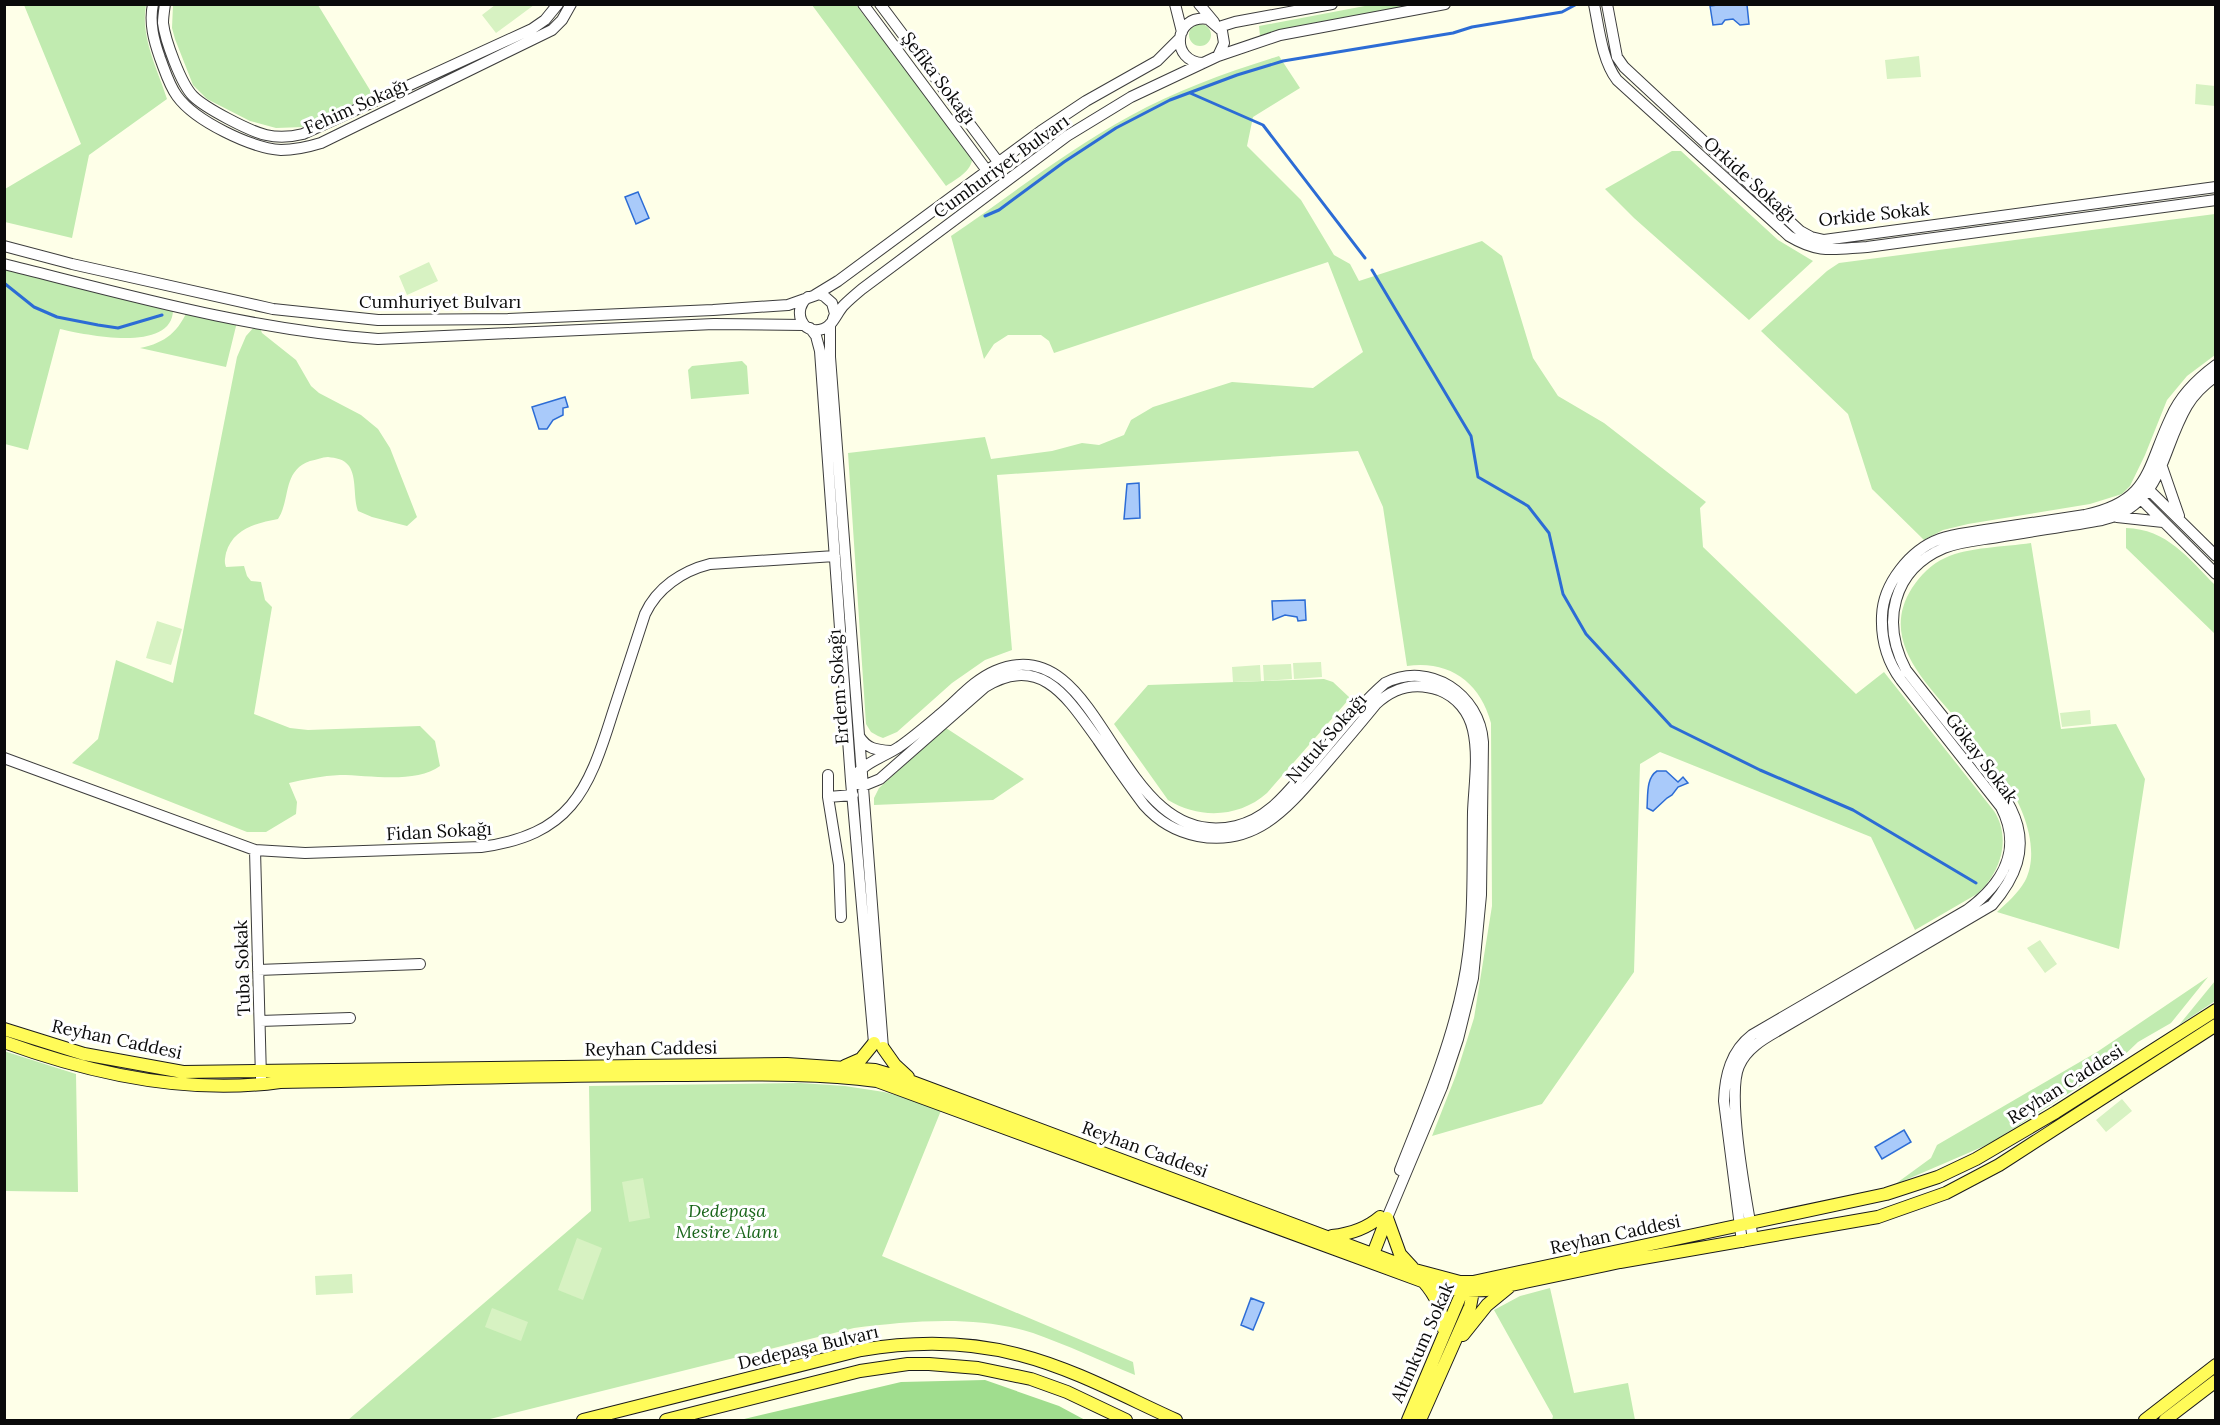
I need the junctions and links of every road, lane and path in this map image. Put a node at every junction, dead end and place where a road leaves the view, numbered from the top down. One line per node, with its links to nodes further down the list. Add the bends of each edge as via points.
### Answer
1 (153, 4): 18 (street, Fehim Sokağı, via 153,36 177,96 207,120 265,147 298,149 321,143)
2 (165, 4): 17 (street, Fehim Sokağı, via 163,25 188,90 203,104 267,135 303,134)
3 (558, 4): 17 (street, Fehim Sokağı, via 532,29)
4 (571, 4): 18 (street, Fehim Sokağı, via 552,30)
5 (863, 4): 19 (street, Şefika Sokağı)
6 (880, 4): 19 (street, Şefika Sokağı)
7 (1175, 4): 14 (street)
8 (1199, 4): 13 (street)
9 (1332, 4): 13 (street, Cumhuriyet Bulvarı)
10 (1445, 4): 15 (street, Cumhuriyet Bulvarı, via 1280,35)
11 (1592, 4): 24 (street, Orkide Sokağı, via 1611,73 1617,80 1803,245 1823,250 1866,247)
12 (1608, 6): 23 (street, Orkide Sokak, via 1620,63 1811,237 1824,240)
13 (1216, 24): 14 (street, Cumhuriyet Bulvarı, via 1208,19 1195,19); 15 (street, via 1224,43)
14 (1180, 35): 16 (street, via 1186,55); 19 (street, Cumhuriyet Bulvarı, via 1157,61 1086,101)
15 (1218, 56): 16 (street, Cumhuriyet Bulvarı)
16 (1204, 63): 20 (street, Cumhuriyet Bulvarı, via 1131,97 1067,136)
17 (436, 74): 18 (street)
18 (442, 85)
19 (994, 167): 20 (street, Şefika Sokağı); 27 (street, Cumhuriyet Bulvarı)
20 (1008, 181): 31 (street, Cumhuriyet Bulvarı, via 862,289)
21 (2216, 187): 23 (street, Orkide Sokak)
22 (2216, 201): 24 (street, Orkide Sokağı)
23 (2053, 208): 24 (street)
24 (2055, 221)
25 (4, 246): 28 (street, Cumhuriyet Bulvarı)
26 (4, 264): 33 (street, Cumhuriyet Bulvarı)
27 (812, 296): 29 (street, Cumhuriyet Bulvarı, via 788,305); 31 (street, via 824,296 832,303); 34 (street, via 799,310)
28 (265, 307): 30 (street, Cumhuriyet Bulvarı, via 389,321); 33 (street)
29 (713, 310): 30 (street, Cumhuriyet Bulvarı); 32 (street)
30 (572, 316): 35 (street)
31 (832, 322): 34 (street, via 821,330); 46 (street, Erdem Sokağı, via 830,357)
32 (714, 324): 34 (street, Cumhuriyet Bulvarı); 35 (street, Cumhuriyet Bulvarı)
33 (260, 325): 35 (street, Cumhuriyet Bulvarı, via 378,339)
34 (807, 327): 43 (street, Erdem Sokağı, via 816,336 820,351)
35 (575, 330)
36 (2216, 365): 39 (street, Gökay Sokak, via 2180,400)
37 (2216, 375): 38 (street, Gökay Sokak, via 2187,405)
38 (2161, 464): 39 (street, Gökay Sokak); 42 (street)
39 (2143, 493): 40 (street, Gökay Sokak, via 2132,508); 41 (street); 42 (street); 59 (street, Gökay Sokak, via 2104,510 1939,539 1913,557 1889,587 1881,621 1889,663 2001,807 2009,830 2009,854 2003,873 1984,898)
40 (2116, 517): 41 (street); 59 (street, Gökay Sokak, via 1947,547 1907,576 1892,622 1897,654 2009,802 2020,834 2019,850 2012,878 1992,905)
41 (2163, 522): 45 (street)
42 (2181, 522): 44 (street)
43 (835, 556): 51 (street, Erdem Sokağı); 55 (street, Fidan Sokağı, via 710,564 692,568 662,589 645,614 590,777 568,810 529,836 481,847 305,854)
44 (2216, 556)
45 (2216, 574)
46 (859, 735): 47 (street, via 872,749); 49 (street, Erdem Sokağı)
47 (891, 752): 49 (street, Nutuk Sokağı); 73 (street, Nutuk Sokağı, via 992,672 1012,666 1041,668 1066,682 1076,693 1157,805 1193,824 1230,827 1258,818 1281,800 1385,683 1425,676 1458,691 1474,711 1483,742 1481,894 1473,978 1442,1087)
48 (4, 758): 55 (street, Fidan Sokağı)
49 (861, 768): 51 (street, Nutuk Sokağı); 52 (street, Erdem Sokağı)
50 (828, 776): 54 (street)
51 (852, 781): 52 (street); 53 (street, Erdem Sokağı)
52 (863, 786): 67 (street, Erdem Sokağı); 73 (street, Nutuk Sokağı, via 880,779 985,687 1004,677 1029,676 1065,695 1157,818 1193,835 1232,837 1256,829 1289,805 1376,704 1390,693 1401,688 1425,687 1453,698 1469,719 1475,749 1468,960 1450,1036)
53 (853, 795): 54 (street); 67 (street, Erdem Sokağı)
54 (828, 797): 56 (street, via 839,865)
55 (255, 850): 58 (street, Tuba Sokak)
56 (841, 916)
57 (420, 964): 58 (street)
58 (258, 970): 62 (street, Tuba Sokak)
59 (1848, 985): 74 (street, Gökay Sokak, via 1763,1039 1739,1066 1734,1103)
60 (2216, 1010): 64 (main road, Reyhan Caddesi)
61 (350, 1018): 62 (street)
62 (260, 1021): 69 (street, Tuba Sokak)
63 (2216, 1025): 64 (main road, Reyhan Caddesi)
64 (2200, 1027): 74 (main road, Reyhan Caddesi, via 2022,1134 1938,1177 1886,1194); 76 (main road, Reyhan Caddesi, via 2032,1145 1946,1193 1878,1217)
65 (4, 1029): 69 (main road, Reyhan Caddesi, via 84,1054 183,1072)
66 (4, 1042): 72 (main road, Reyhan Caddesi, via 51,1058 174,1085)
67 (878, 1046): 68 (main road); 70 (main road); 71 (main road, via 899,1070)
68 (841, 1067): 69 (main road, Reyhan Caddesi, via 787,1064); 70 (main road, Reyhan Caddesi)
69 (262, 1072): 72 (street, Tuba Sokak)
70 (879, 1074): 71 (main road, Reyhan Caddesi); 72 (main road, Reyhan Caddesi, via 641,1075); 77 (main road)
71 (919, 1084): 75 (main road, Reyhan Caddesi)
72 (261, 1085)
73 (1384, 1217): 75 (main road, via 1353,1232); 77 (main road); 78 (main road, via 1400,1254)
74 (1745, 1224): 76 (street, Gökay Sokak); 80 (main road, Reyhan Caddesi)
75 (1329, 1237): 77 (main road, Reyhan Caddesi)
76 (1747, 1241): 79 (main road, Reyhan Caddesi)
77 (1367, 1255): 78 (main road)
78 (1419, 1275): 80 (main road); 81 (main road, via 1441,1309)
79 (1512, 1285): 80 (main road, Reyhan Caddesi); 82 (main road, via 1479,1314)
80 (1467, 1288): 81 (main road, Altınkum Sokak); 82 (main road, Altınkum Sokak, via 1470,1307)
81 (1444, 1332): 89 (main road, Altınkum Sokak)
82 (1452, 1350): 90 (main road, Altınkum Sokak)
83 (2216, 1365): 91 (main road)
84 (2216, 1381): 92 (main road)
85 (583, 1420): 88 (main road, Dedepaşa Bulvarı, via 861,1350 940,1344 994,1350 1049,1364)
86 (666, 1420): 87 (main road, Dedepaşa Bulvarı, via 860,1371 908,1364 978,1368 1031,1379)
87 (1125, 1420)
88 (1176, 1420)
89 (1408, 1420)
90 (1420, 1420)
91 (2145, 1420)
92 (2165, 1420)

